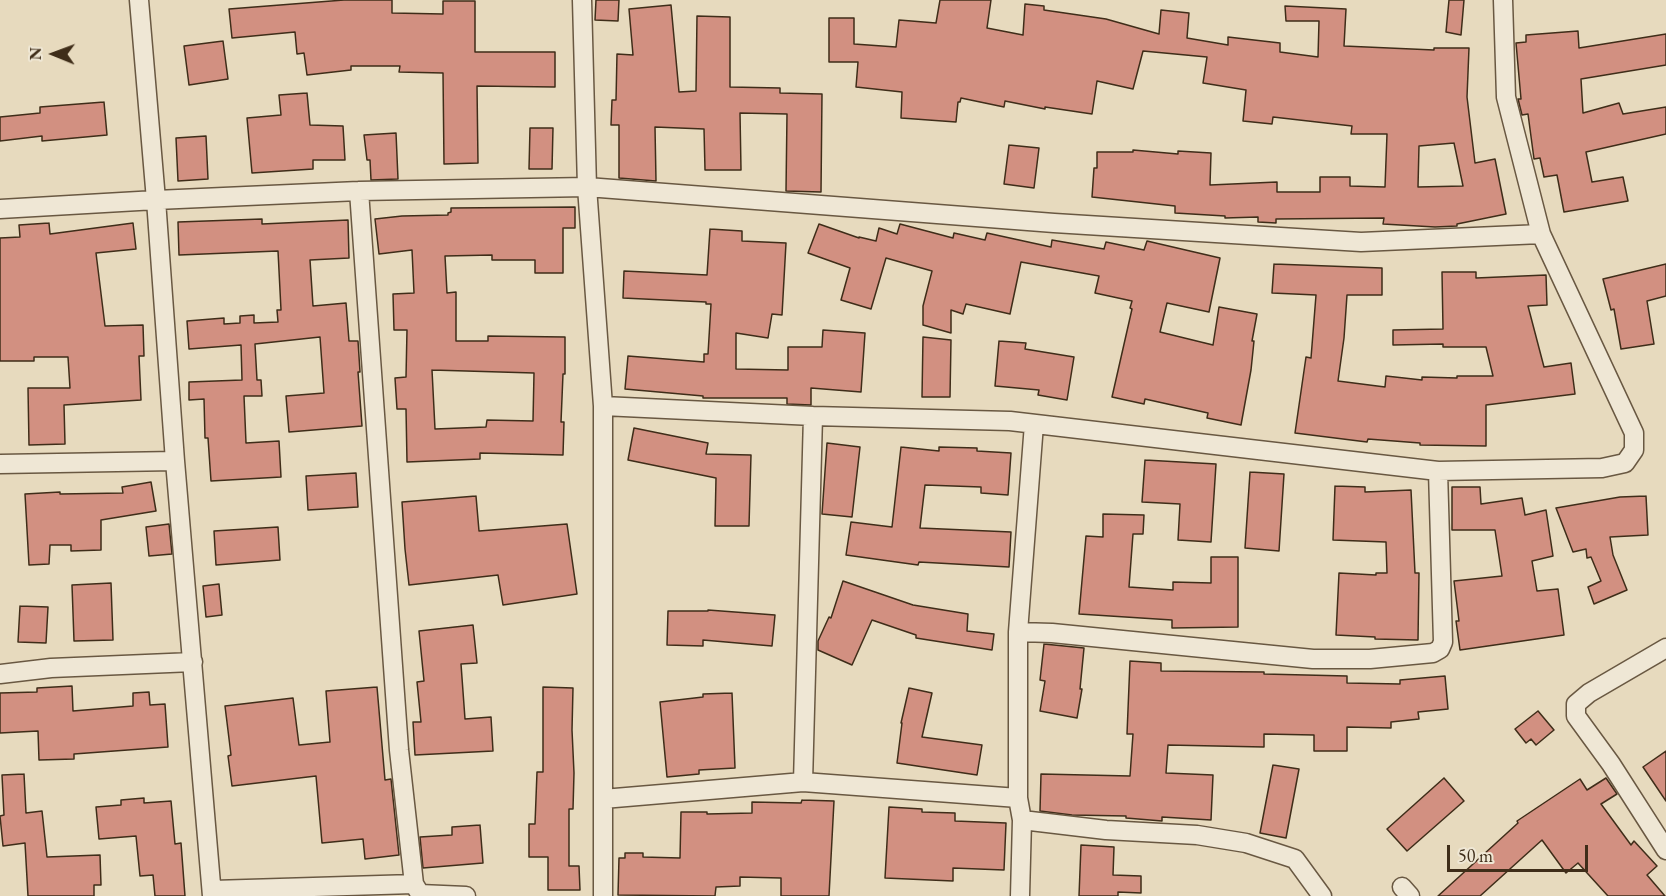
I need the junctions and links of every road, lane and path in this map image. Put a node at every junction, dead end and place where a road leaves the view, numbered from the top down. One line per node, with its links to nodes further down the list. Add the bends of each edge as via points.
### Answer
1 (139, 0): 6 (street)
2 (582, 0): 4 (street)
3 (1503, 0): 8 (street, via 1506,97)
4 (587, 187): 5 (street); 8 (street, via 1054,224 1361,242); 9 (street)
5 (359, 191): 6 (street); 24 (street, via 399,750)
6 (156, 200): 7 (street); 12 (street)
7 (0, 209)
8 (1541, 234): 14 (street, via 1634,433 1634,450 1625,463 1602,468)
9 (603, 406): 10 (street); 21 (street)
10 (813, 416): 11 (street); 19 (street)
11 (1034, 424): 14 (street); 15 (street)
12 (175, 461): 13 (street); 17 (street)
13 (0, 464)
14 (1438, 471): 15 (street, via 1443,642 1433,654 1313,659)
15 (1018, 632): 20 (street)
16 (1666, 648): 23 (street, via 1589,693 1576,704 1576,716)
17 (193, 662): 18 (street); 25 (street)
18 (0, 674)
19 (803, 783): 20 (street); 21 (street)
20 (1018, 798): 22 (street)
21 (603, 799): 27 (street)
22 (1022, 820): 28 (street); 29 (street, via 1197,835 1245,843 1295,859)
23 (1666, 850)
24 (418, 891): 25 (street); 26 (street)
25 (212, 893)
26 (466, 896)
27 (603, 896)
28 (1020, 896)
29 (1322, 896)

